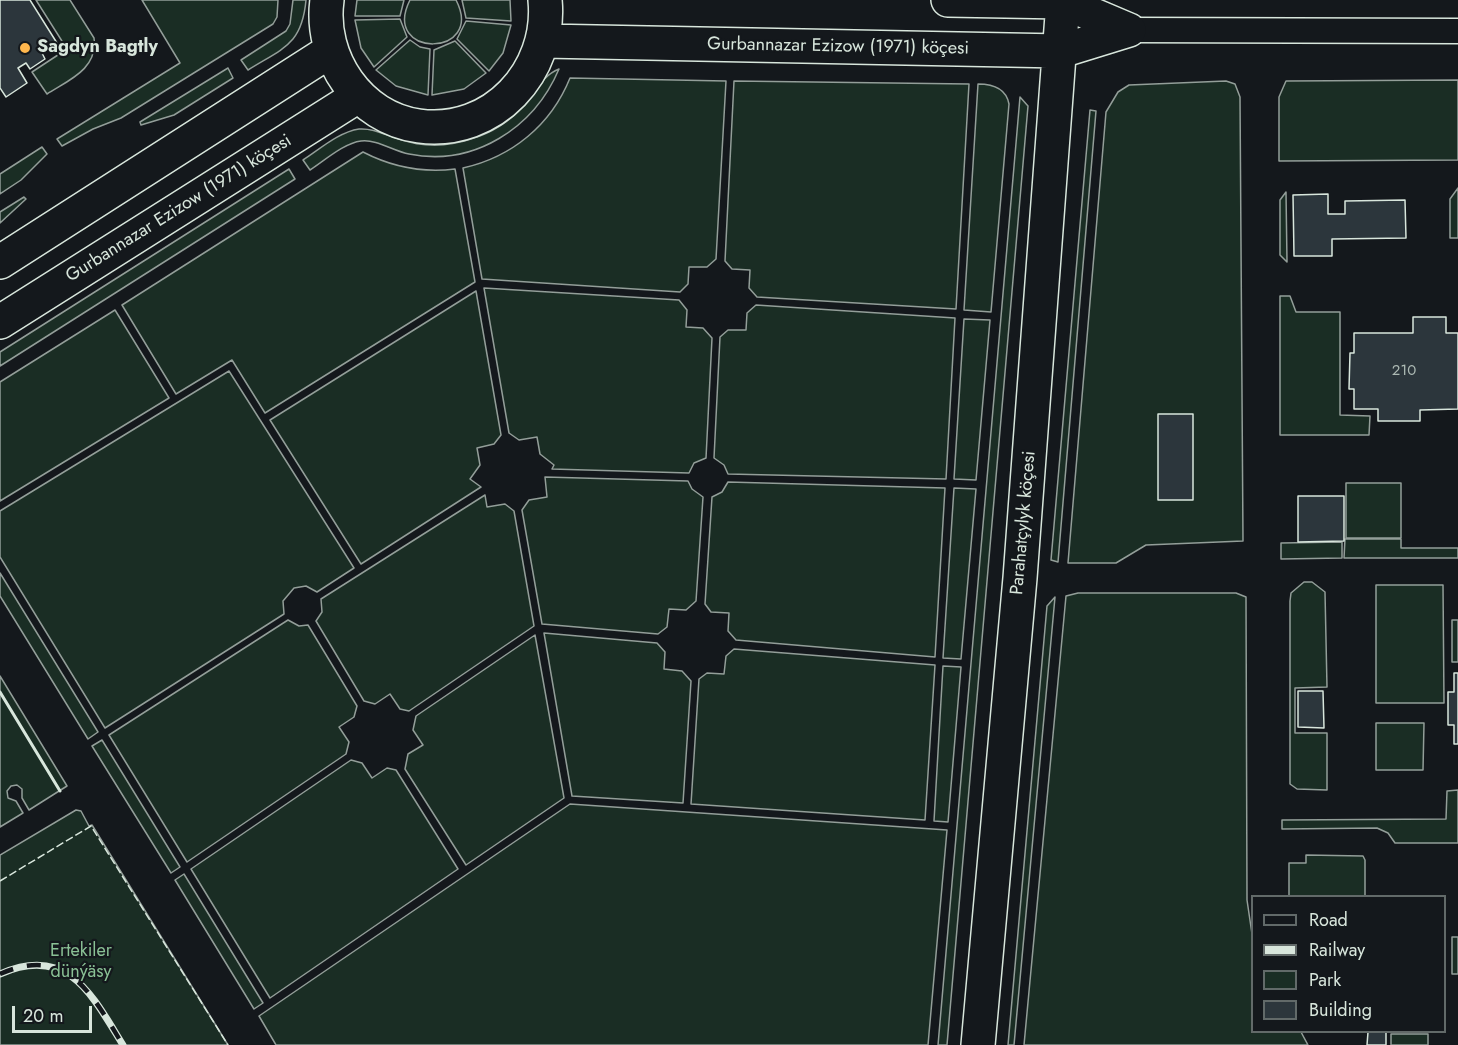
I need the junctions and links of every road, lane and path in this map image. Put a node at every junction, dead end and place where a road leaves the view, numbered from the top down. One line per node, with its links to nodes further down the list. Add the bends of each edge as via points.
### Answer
1 (327, 0): 8 (street, via 325,18)
2 (545, 0): 7 (street)
3 (948, 0): 4 (street, Gurbannazar Ezizow (1971) köçesi)
4 (1063, 1): 5 (street, Gurbannazar Ezizow (1971) köçesi); 9 (street, Parahatçylyk köçesi)
5 (1129, 30): 6 (street, Gurbannazar Ezizow (1971) köçesi); 9 (street, Gurbannazar Ezizow (1971) köçesi)
6 (1458, 31)
7 (544, 40): 9 (street, Gurbannazar Ezizow (1971) köçesi); 10 (street, via 533,69 512,96 484,115 452,126 418,126 386,116)
8 (330, 51): 10 (street, via 341,75); 11 (street)
9 (1061, 51): 13 (street, Parahatçylyk köçesi)
10 (358, 96): 12 (street, Gurbannazar Ezizow (1971) köçesi)
11 (0, 262)
12 (0, 322)
13 (978, 1045)

